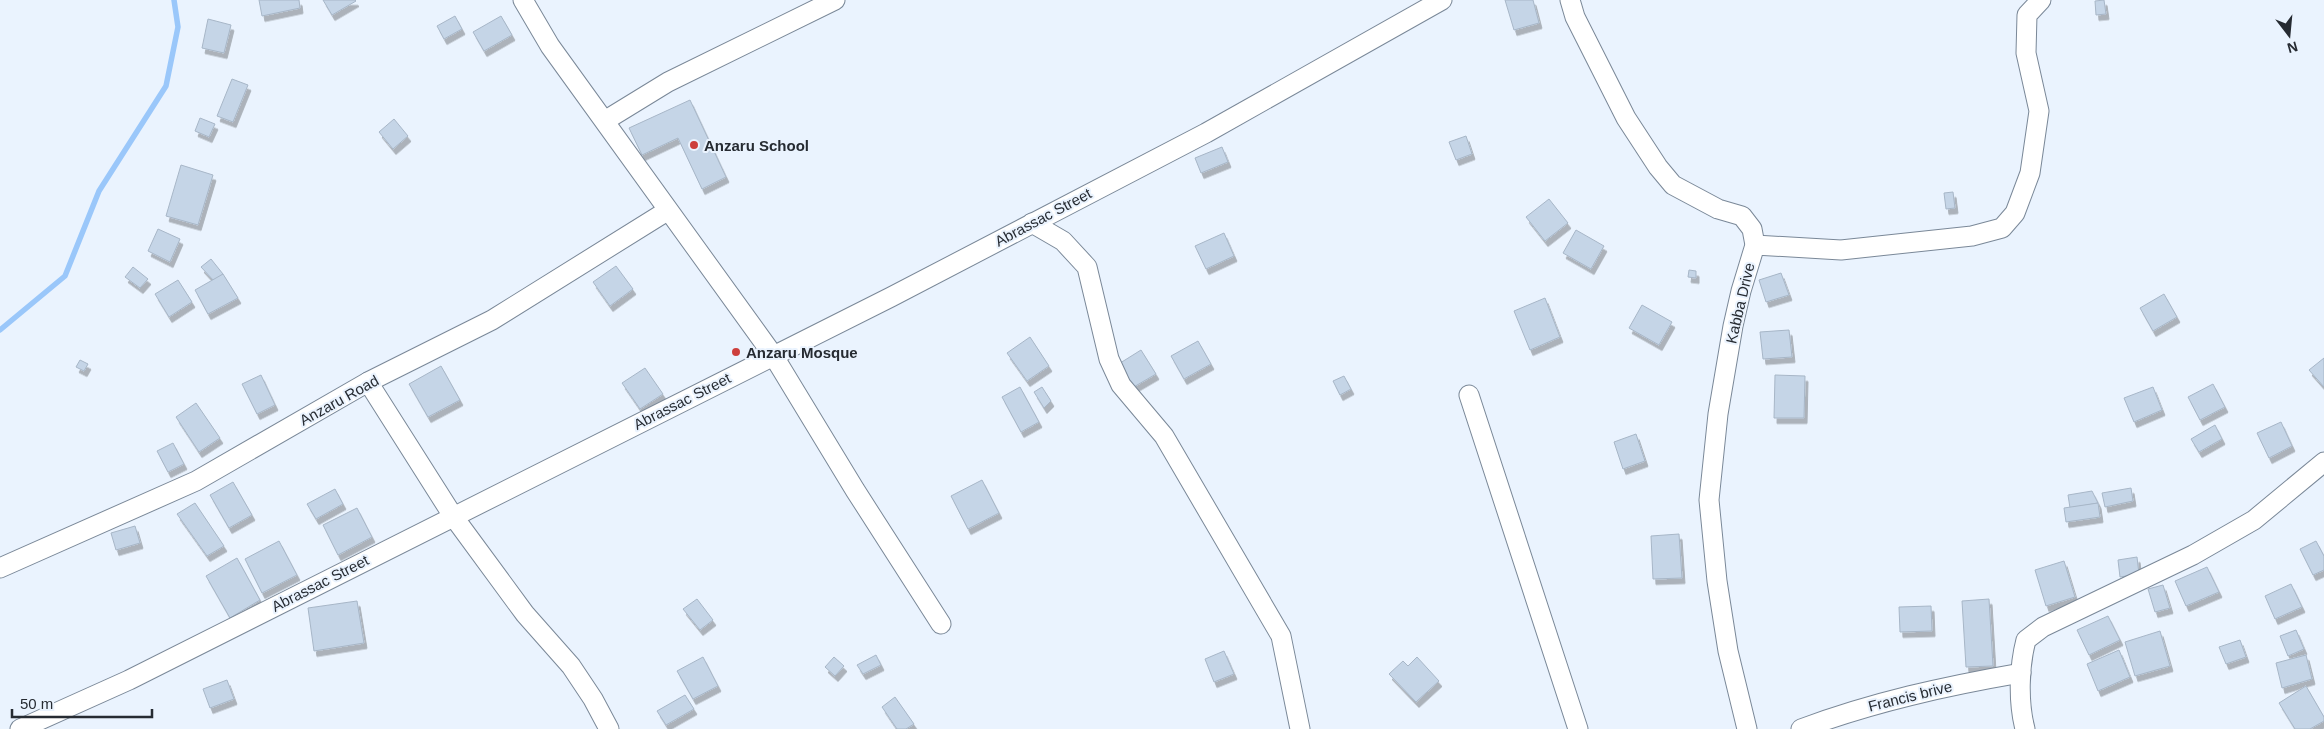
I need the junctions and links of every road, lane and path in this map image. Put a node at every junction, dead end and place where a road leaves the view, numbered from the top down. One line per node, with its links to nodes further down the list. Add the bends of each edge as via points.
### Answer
1 (523, 0): 6 (street, via 550,46)
2 (836, 0): 6 (street, via 668,82)
3 (1442, 0): 8 (street, Abrassac Street, via 1206,133)
4 (1570, 0): 9 (street, via 1574,17 1626,118 1658,167 1673,185 1718,209 1742,216 1752,229)
5 (2041, 0): 9 (street, Kabba Drive, via 2028,14 2026,53 2038,111 2030,173 2015,213 2002,228 1972,236 1841,250)
6 (606, 120): 7 (street)
7 (667, 211): 10 (street); 11 (street, Anzaru Road, via 492,320)
8 (1032, 223): 10 (street, Abrassac Street); 20 (street, via 1063,241 1087,267 1109,359 1121,385 1164,436 1281,636)
9 (1755, 245): 22 (street, Kabba Drive, via 1733,326 1718,414 1709,500 1727,642)
10 (773, 354): 14 (street, Abrassac Street); 16 (street)
11 (368, 382): 14 (street); 15 (street, Anzaru Road, via 196,481)
12 (1469, 395): 21 (street)
13 (2324, 462): 17 (street, via 2254,520 2202,550 2043,627 2026,640)
14 (453, 516): 18 (street, Abrassac Street, via 129,680); 19 (street, via 525,614 571,666 594,699)
15 (0, 568)
16 (941, 624)
17 (2021, 672): 23 (street, Francis brive, via 1895,698); 24 (street)
18 (20, 729)
19 (608, 729)
20 (1300, 729)
21 (1578, 729)
22 (1747, 729)
23 (1801, 729)
24 (2026, 729)

